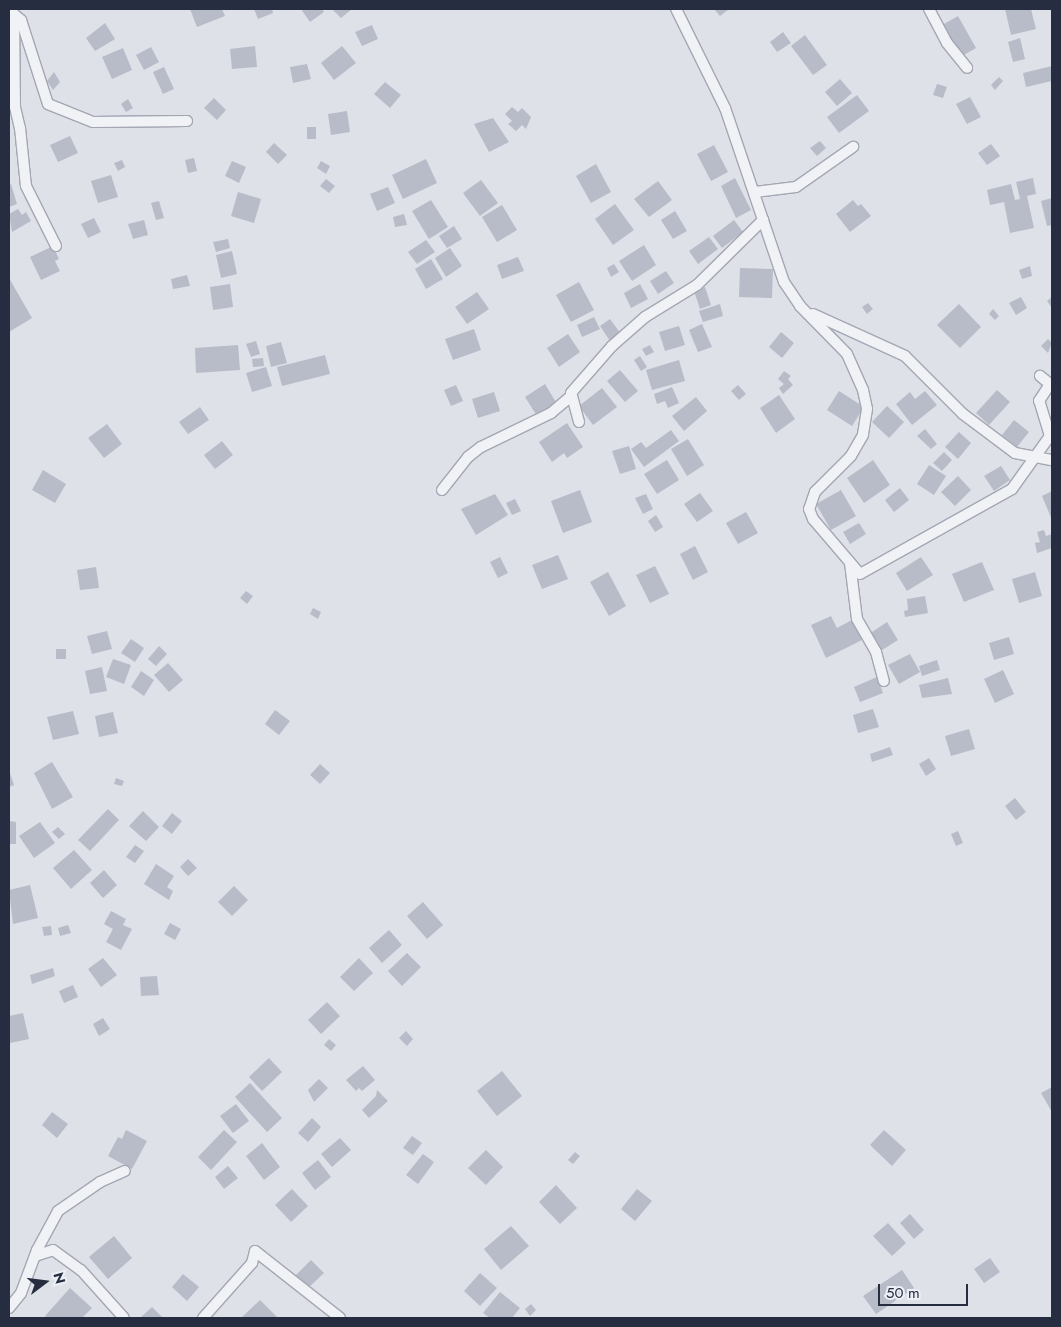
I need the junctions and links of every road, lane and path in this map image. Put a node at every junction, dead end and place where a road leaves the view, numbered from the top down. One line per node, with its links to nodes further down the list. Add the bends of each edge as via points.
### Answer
1 (676, 9): 7 (street, via 725,108)
2 (929, 9): 4 (street, via 947,43)
3 (12, 12): 5 (street, via 21,20 48,104 93,122); 9 (street, via 14,107 20,128 26,186)
4 (967, 68)
5 (187, 121)
6 (853, 147): 7 (street, via 796,187)
7 (755, 192): 8 (street)
8 (763, 220): 10 (street, via 784,282 800,306); 12 (street, via 697,285 652,312 617,341)
9 (56, 246)
10 (810, 313): 14 (street, via 905,356 963,414 1015,453); 17 (street, via 847,354 866,400 863,435 851,456 816,492 809,509 813,519)
11 (1040, 376): 14 (street, via 1050,384 1039,401 1050,436)
12 (570, 397): 13 (street); 16 (street, via 551,413 482,447 468,458)
13 (579, 422)
14 (1040, 455): 15 (street); 17 (street, via 1012,489 860,574)
15 (1052, 460)
16 (442, 490)
17 (850, 563): 18 (street, via 858,619 876,652)
18 (884, 681)
19 (125, 1171): 20 (street, via 100,1182 58,1211)
20 (35, 1256): 21 (street, via 21,1294); 22 (street, via 53,1250 81,1270)
21 (9, 1308)
22 (124, 1318)
23 (203, 1318): 24 (street, via 252,1263 255,1251)
24 (340, 1318)

